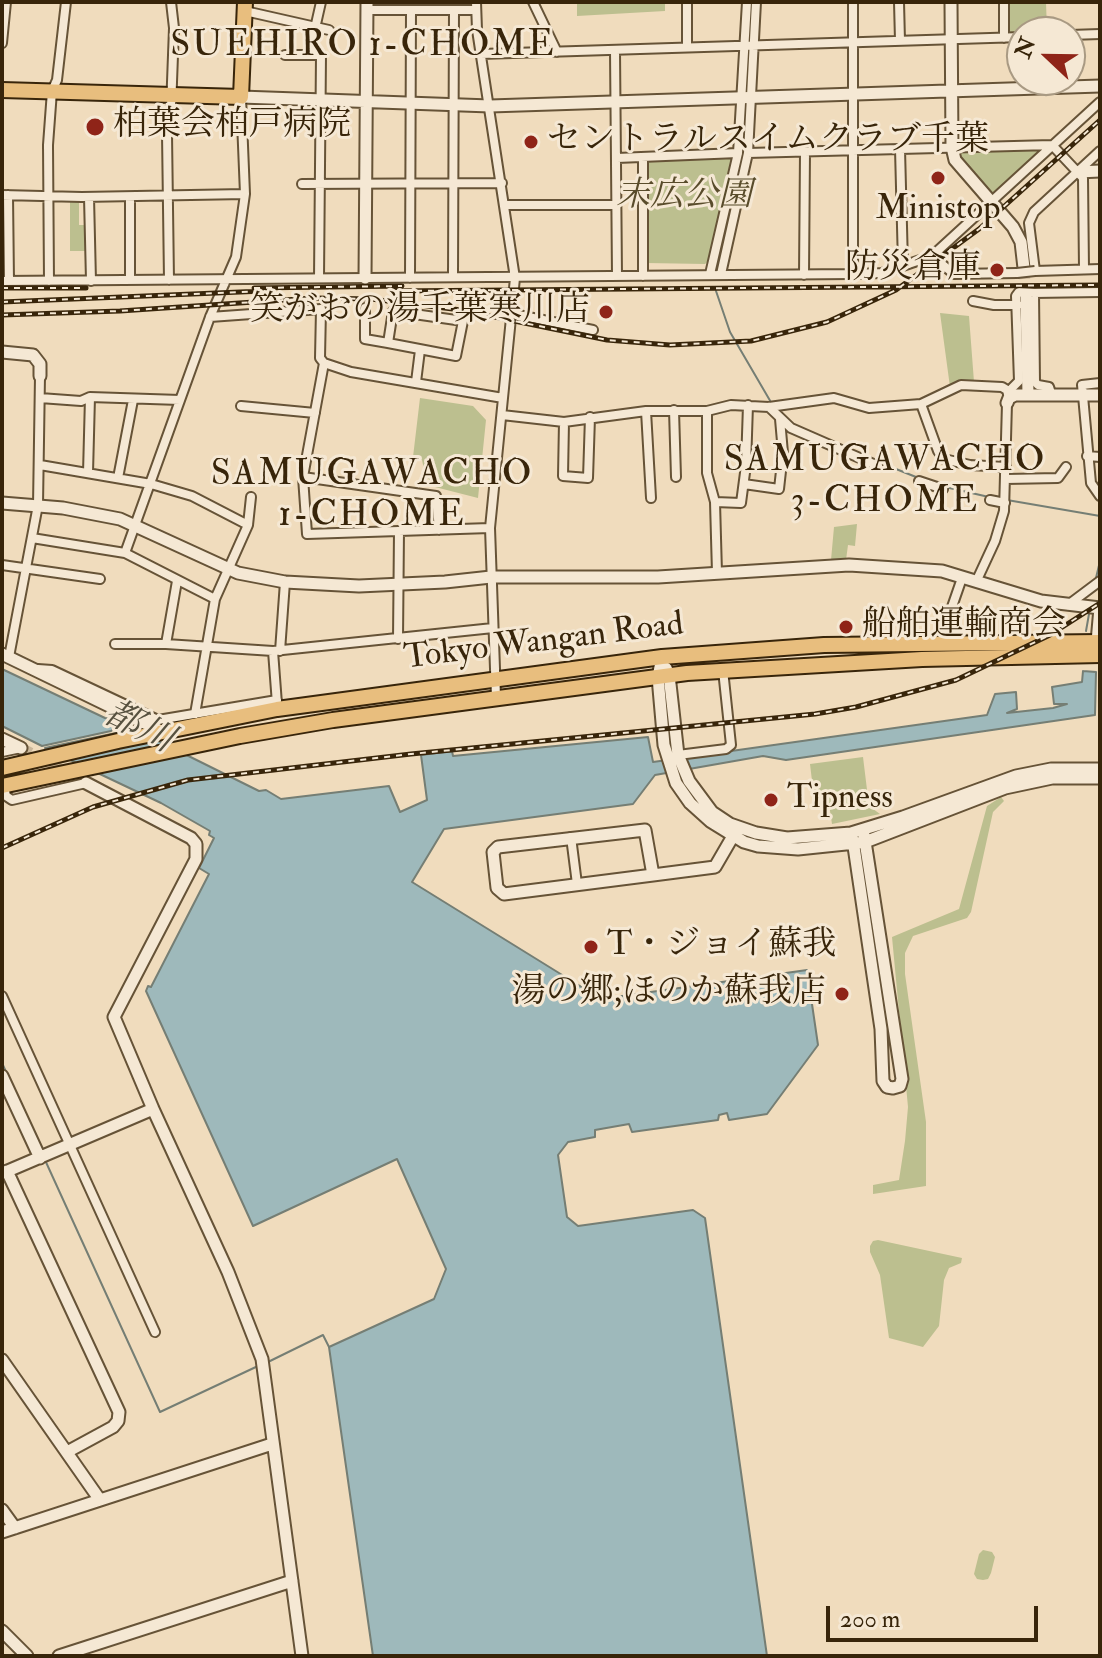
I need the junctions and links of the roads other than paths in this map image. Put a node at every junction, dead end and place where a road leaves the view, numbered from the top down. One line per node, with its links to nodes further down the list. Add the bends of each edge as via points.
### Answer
1 (6, 2): 24 (street)
2 (66, 2): 35 (street)
3 (171, 2): 37 (street)
4 (321, 2): 19 (street)
5 (533, 2): 29 (street)
6 (687, 2): 27 (street)
7 (747, 2): 26 (street)
8 (756, 2): 26 (street)
9 (853, 2): 25 (street)
10 (899, 2): 23 (street)
11 (951, 2): 22 (street)
12 (1004, 2): 21 (street)
13 (245, 6): 19 (street); 39 (main road)
14 (367, 6): 17 (street); 42 (street)
15 (430, 6): 17 (street); 18 (street)
16 (476, 6): 18 (street); 30 (street)
17 (411, 10): 45 (street)
18 (454, 10): 46 (street)
19 (315, 27): 20 (street); 32 (street)
20 (329, 30)
21 (1004, 38): 22 (street)
22 (951, 40): 23 (street); 36 (street)
23 (900, 41): 25 (street)
24 (2, 43)
25 (853, 43): 26 (street); 38 (street)
26 (749, 45): 27 (street); 40 (street)
27 (687, 47): 28 (street)
28 (615, 51): 29 (street); 43 (street)
29 (557, 52): 30 (street)
30 (481, 54): 47 (street)
31 (285, 55): 32 (street)
32 (309, 55): 41 (street, via 321,55)
33 (1100, 86): 36 (street)
34 (2, 90): 35 (main road)
35 (52, 91): 37 (main road); 68 (street)
36 (951, 92): 38 (street); 49 (street)
37 (171, 95): 39 (main road); 69 (street)
38 (853, 95): 40 (street); 51 (street)
39 (241, 97): 41 (street); 66 (street)
40 (747, 98): 43 (street); 54 (street); 55 (street)
41 (321, 100): 42 (street); 62 (street)
42 (366, 102): 45 (street); 64 (street)
43 (617, 102): 47 (street); 57 (street)
44 (1100, 102): 48 (street)
45 (410, 104): 46 (street); 63 (street)
46 (454, 105): 47 (street); 65 (street)
47 (490, 106): 60 (street)
48 (1052, 145): 49 (street); 59 (street); 72 (street)
49 (952, 147): 50 (street); 72 (street, via 959,167)
50 (900, 149): 51 (street); 76 (street)
51 (854, 150): 53 (street); 82 (street)
52 (1100, 151): 59 (street)
53 (805, 152): 55 (street); 83 (street)
54 (738, 153): 56 (street); 80 (street)
55 (748, 153): 81 (street)
56 (643, 157): 57 (street); 85 (street)
57 (617, 158): 74 (street)
58 (1100, 171): 59 (street)
59 (1078, 172): 77 (street, via 1083,178); 79 (street, via 1034,212)
60 (502, 183): 65 (street); 73 (street)
61 (302, 184): 62 (street)
62 (321, 184): 64 (street); 88 (street)
63 (409, 184): 64 (street); 65 (street); 90 (street)
64 (366, 185): 89 (street)
65 (453, 185): 86 (street)
66 (245, 194): 69 (street); 87 (street, via 240,242)
67 (5, 195): 68 (street); 94 (street)
68 (49, 196): 70 (street); 95 (street)
69 (168, 196): 71 (street); 93 (street)
70 (89, 197): 71 (street); 96 (street)
71 (130, 197): 92 (street)
72 (990, 201): 75 (street); 79 (street, via 1018,235)
73 (505, 205): 74 (street); 91 (street)
74 (616, 205): 84 (street)
75 (932, 256): 76 (street); 79 (street, via 954,274)
76 (903, 265): 82 (street, via 882,273)
77 (1084, 269): 78 (street); 79 (street)
78 (1100, 269)
79 (1025, 271)
80 (710, 274): 81 (street); 85 (street)
81 (721, 274): 83 (street)
82 (853, 274): 83 (street)
83 (804, 275)
84 (617, 276): 85 (street); 91 (street)
85 (643, 276)
86 (453, 277): 90 (street); 91 (street)
87 (227, 278): 88 (street); 93 (street); 102 (street)
88 (319, 278): 89 (street)
89 (365, 278): 90 (street)
90 (410, 278)
91 (515, 278): 101 (street)
92 (130, 280): 93 (street); 96 (street)
93 (169, 280)
94 (6, 281): 95 (street)
95 (49, 281): 96 (street)
96 (91, 281)
97 (1100, 292): 98 (street)
98 (1026, 298): 99 (street, via 994,305); 111 (street); 114 (street, via 1035,382 1049,387); 120 (street, via 1019,381)
99 (973, 301)
100 (365, 308): 104 (street, via 365,339)
101 (513, 314): 103 (street); 117 (street)
102 (210, 317): 107 (street, via 321,309); 119 (street)
103 (593, 330)
104 (388, 343): 105 (street); 105 (street, via 393,311 463,321 456,356)
105 (420, 350): 109 (street)
106 (2, 352): 108 (street, via 33,355)
107 (324, 363): 109 (street); 128 (street)
108 (40, 376): 116 (street)
109 (416, 382): 117 (street)
110 (1100, 383): 112 (street, via 1082,385)
111 (1028, 395): 114 (street); 120 (street)
112 (1082, 395): 113 (street); 114 (street); 133 (street)
113 (1100, 395)
114 (1052, 396)
115 (90, 397): 116 (street); 118 (street); 139 (street)
116 (40, 398): 135 (street)
117 (503, 398): 129 (street)
118 (133, 400): 119 (street); 142 (street)
119 (180, 400): 145 (street)
120 (1008, 401): 121 (street, via 1002,387 961,385); 137 (street)
121 (921, 404): 124 (street, via 869,408 834,398); 137 (street, via 944,459)
122 (748, 405): 124 (street); 127 (street); 146 (street)
123 (241, 406): 128 (street)
124 (772, 406): 131 (street)
125 (674, 410): 126 (street); 127 (street); 141 (street)
126 (646, 411): 130 (street); 150 (street)
127 (707, 411): 153 (street, via 707,473)
128 (315, 413): 140 (street)
129 (502, 415): 132 (street); 158 (street)
130 (590, 417): 132 (street); 132 (street, via 588,478 563,476)
131 (780, 419): 136 (street); 146 (street, via 779,489)
132 (564, 422)
133 (1087, 456): 134 (street); 148 (street, via 1091,483)
134 (1100, 457)
135 (40, 465): 139 (street); 155 (street)
136 (878, 466)
137 (1006, 467): 143 (street)
138 (1066, 467): 143 (street, via 1058,478)
139 (88, 473): 142 (street)
140 (303, 477): 159 (street, via 436,496); 160 (street, via 307,534)
141 (676, 477)
142 (118, 478): 145 (street)
143 (1006, 479): 152 (street)
144 (919, 481): 147 (street)
145 (151, 484): 156 (street); 157 (street, via 192,496)
146 (744, 484): 153 (street, via 741,503)
147 (943, 489)
148 (1100, 496)
149 (251, 497): 157 (street)
150 (651, 498)
151 (990, 500): 152 (street)
152 (1005, 501): 173 (street, via 1000,528)
153 (715, 502): 166 (street)
154 (2, 503): 155 (street)
155 (38, 505): 156 (street); 161 (street)
156 (136, 524): 162 (street); 165 (street)
157 (248, 525): 165 (street)
158 (490, 528): 159 (street); 167 (street)
159 (439, 530): 160 (street)
160 (399, 531): 174 (street)
161 (32, 538): 162 (street); 164 (street)
162 (125, 553): 170 (street)
163 (2, 565): 164 (street)
164 (26, 567): 169 (street); 186 (street)
165 (229, 569): 172 (street); 175 (street)
166 (717, 573): 167 (street); 168 (street, via 849,565 927,569)
167 (491, 577): 174 (street); 178 (street)
168 (962, 578): 173 (street); 182 (street)
169 (100, 579)
170 (177, 581): 175 (street); 181 (street)
171 (1100, 581): 176 (street)
172 (285, 582): 174 (street); 185 (street)
173 (976, 582): 176 (street)
174 (398, 585): 179 (street)
175 (215, 599): 184 (street)
176 (1068, 605): 177 (street)
177 (1100, 608): 183 (street)
178 (493, 628): 179 (street); 191 (street)
179 (398, 639): 185 (street)
180 (115, 644): 181 (street)
181 (166, 644): 184 (street)
182 (944, 644): 183 (main road, Tokyo Wangan Road); 187 (main road, Tokyo Wangan Road, via 824,645)
183 (1099, 646): 189 (main road, Tokyo Wangan Road)
184 (207, 647): 185 (street); 196 (street)
185 (277, 651): 194 (street)
186 (5, 655): 188 (street)
187 (662, 657): 190 (street); 191 (main road, Tokyo Wangan Road)
188 (32, 668): 195 (street); 196 (street, via 52,670 158,720)
189 (723, 669): 190 (main road, Tokyo Wangan Road); 202 (street, via 731,745)
190 (664, 676): 192 (main road, Tokyo Wangan Road); 202 (street)
191 (495, 679): 192 (street); 194 (main road, Tokyo Wangan Road)
192 (496, 697): 193 (main road, Tokyo Wangan Road)
193 (458, 701): 197 (main road, via 398,703 184,739); 205 (main road, Tokyo Wangan Road, via 177,749)
194 (277, 705): 196 (street); 197 (main road, Tokyo Wangan Road)
195 (124, 713): 197 (street); 199 (street, via 129,729)
196 (195, 714)
197 (156, 733): 199 (main road, Tokyo Wangan Road)
198 (2, 739): 200 (street)
199 (118, 741): 203 (main road, Tokyo Wangan Road)
200 (21, 748): 201 (street)
201 (2, 752)
202 (672, 756): 208 (street, via 673,775 684,797); 210 (street, via 712,812 748,831 787,838)
203 (2, 768)
204 (1100, 769): 210 (street, via 1051,769 1016,776)
205 (85, 776): 207 (main road, Tokyo Wangan Road); 215 (street, via 196,844 196,859 114,1017)
206 (1100, 778): 210 (street, via 1052,778 1005,788 908,828)
207 (3, 786)
208 (733, 836): 210 (street, via 775,848); 211 (street, via 715,867)
209 (571, 837): 211 (street, via 645,830); 212 (street); 212 (street, via 498,847 493,852 497,888 504,894)
210 (858, 837): 210 (street, via 902,1079 893,1088 883,1081)
211 (653, 875): 212 (street)
212 (577, 884)
213 (2, 996): 216 (street)
214 (2, 1076): 217 (street)
215 (153, 1109): 216 (street); 221 (street, via 228,1272 263,1364)
216 (69, 1146): 217 (street); 219 (street)
217 (43, 1156): 218 (street)
218 (5, 1172): 222 (street, via 119,1412 113,1427)
219 (155, 1332)
220 (2, 1360): 222 (street)
221 (272, 1444): 223 (street); 227 (street)
222 (67, 1452): 223 (street)
223 (100, 1500): 225 (street)
224 (2, 1510): 225 (street)
225 (15, 1528): 226 (street)
226 (2, 1532)
227 (292, 1581): 230 (street); 231 (street)
228 (2, 1631): 229 (street)
229 (27, 1656)
230 (59, 1656)
231 (302, 1656)

